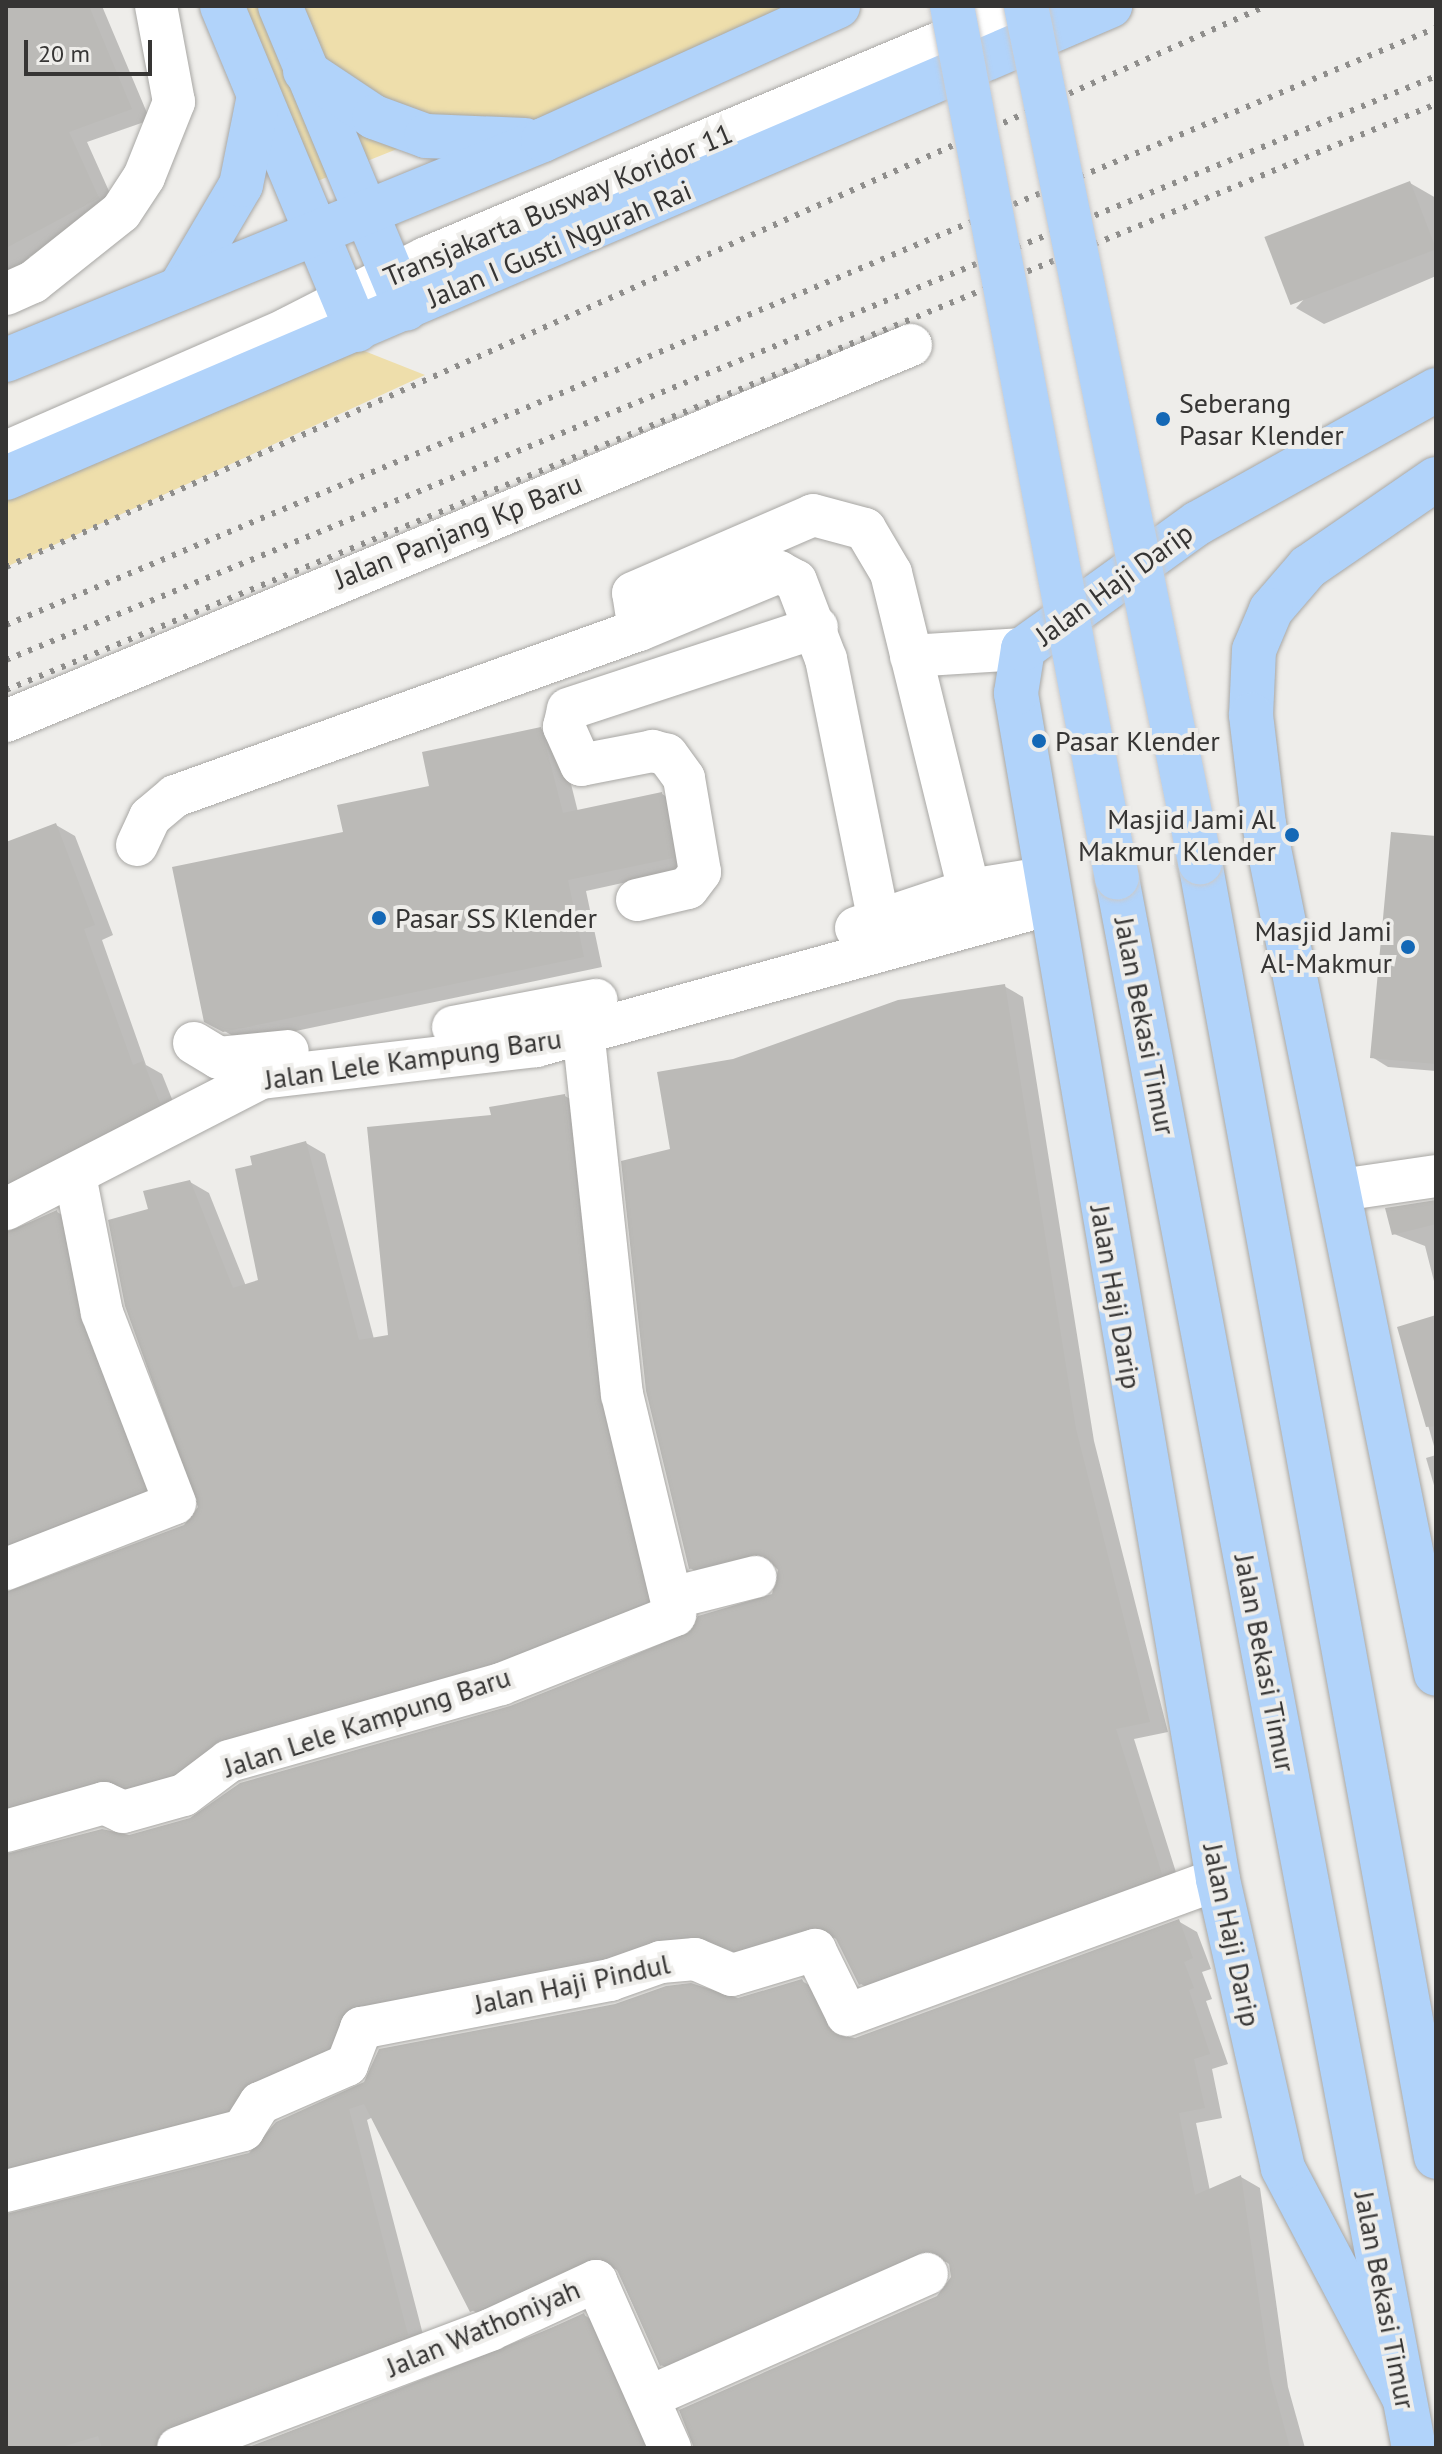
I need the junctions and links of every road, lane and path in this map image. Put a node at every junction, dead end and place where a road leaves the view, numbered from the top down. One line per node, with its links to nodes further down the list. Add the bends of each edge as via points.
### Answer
1 (156, 6): 15 (street, via 174,102 144,177 121,212 33,282)
2 (222, 6): 9 (main road)
3 (280, 6): 8 (main road)
4 (838, 6): 10 (main road)
5 (952, 6): 48 (main road, Jalan Bekasi Timur, bridge)
6 (1026, 6): 14 (street, Transjakarta Busway Koridor 11); 45 (main road, bridge, via 1200,862)
7 (1110, 6): 14 (main road, Jalan I Gusti Ngurah Rai)
8 (305, 71): 10 (main road, via 374,117 426,136); 11 (main road)
9 (259, 98): 12 (main road); 13 (main road, via 241,185)
10 (543, 140): 11 (main road)
11 (367, 211): 12 (main road); 14 (main road)
12 (314, 232): 13 (main road); 16 (main road)
13 (182, 285): 18 (main road)
14 (399, 292): 16 (main road, Jalan I Gusti Ngurah Rai)
15 (6, 294)
16 (350, 315): 20 (street); 21 (main road, Jalan I Gusti Ngurah Rai)
17 (911, 345): 27 (street, Jalan Panjang Kp Baru)
18 (6, 360)
19 (1436, 390): 25 (main road, Jalan Haji Darip, via 1198,523)
20 (6, 452)
21 (6, 478)
22 (1436, 479): 37 (main road, via 1308,567 1271,610 1254,650 1251,715 1264,824)
23 (817, 627): 24 (street, via 796,581 779,572); 31 (street, via 568,709 564,727 581,765 653,751 667,755 684,778 700,872 688,888); 32 (street)
24 (639, 630): 26 (street, via 633,593 813,515 865,529 891,573); 28 (street, via 175,796 150,817)
25 (1023, 649): 26 (street); 30 (main road, Jalan Haji Darip, via 1016,693)
26 (911, 656): 29 (street)
27 (6, 721)
28 (137, 845)
29 (969, 890): 30 (street); 32 (street)
30 (1045, 892): 33 (street, Jalan Lele Kampung Baru); 44 (main road, Jalan Haji Darip)
31 (637, 900)
32 (879, 922): 34 (street, via 550,1013 241,1058 219,1058)
33 (583, 1033): 35 (street, Jalan Lele Kampung Baru, via 536,1046 261,1078); 41 (street, Jalan Lele Kampung Baru, via 622,1395)
34 (194, 1043)
35 (75, 1176): 38 (street, Jalan Lele Kampung Baru); 39 (street, via 102,1313 175,1503)
36 (1436, 1176): 37 (street)
37 (1341, 1190): 42 (main road)
38 (6, 1209)
39 (6, 1569)
40 (755, 1577): 41 (street)
41 (672, 1598): 43 (street, Jalan Lele Kampung Baru, via 675,1615 501,1684 229,1761 184,1795 123,1812 104,1803)
42 (1436, 1674)
43 (6, 1831)
44 (1218, 1879): 46 (street, Jalan Haji Pindul, via 847,2015 815,1950 732,1975 695,1959 661,1962 610,1980 361,2028 347,2065 260,2103 243,2130); 48 (main road, Jalan Haji Darip, via 1283,2168)
45 (1436, 2157)
46 (6, 2191)
47 (927, 2274): 49 (street)
48 (1403, 2396): 52 (main road, Jalan Bekasi Timur)
49 (649, 2397): 50 (street, Jalan Wathoniyah, via 594,2281 490,2330); 51 (street, Jalan Wathoniyah)
50 (199, 2445)
51 (670, 2448)
52 (1414, 2448)

